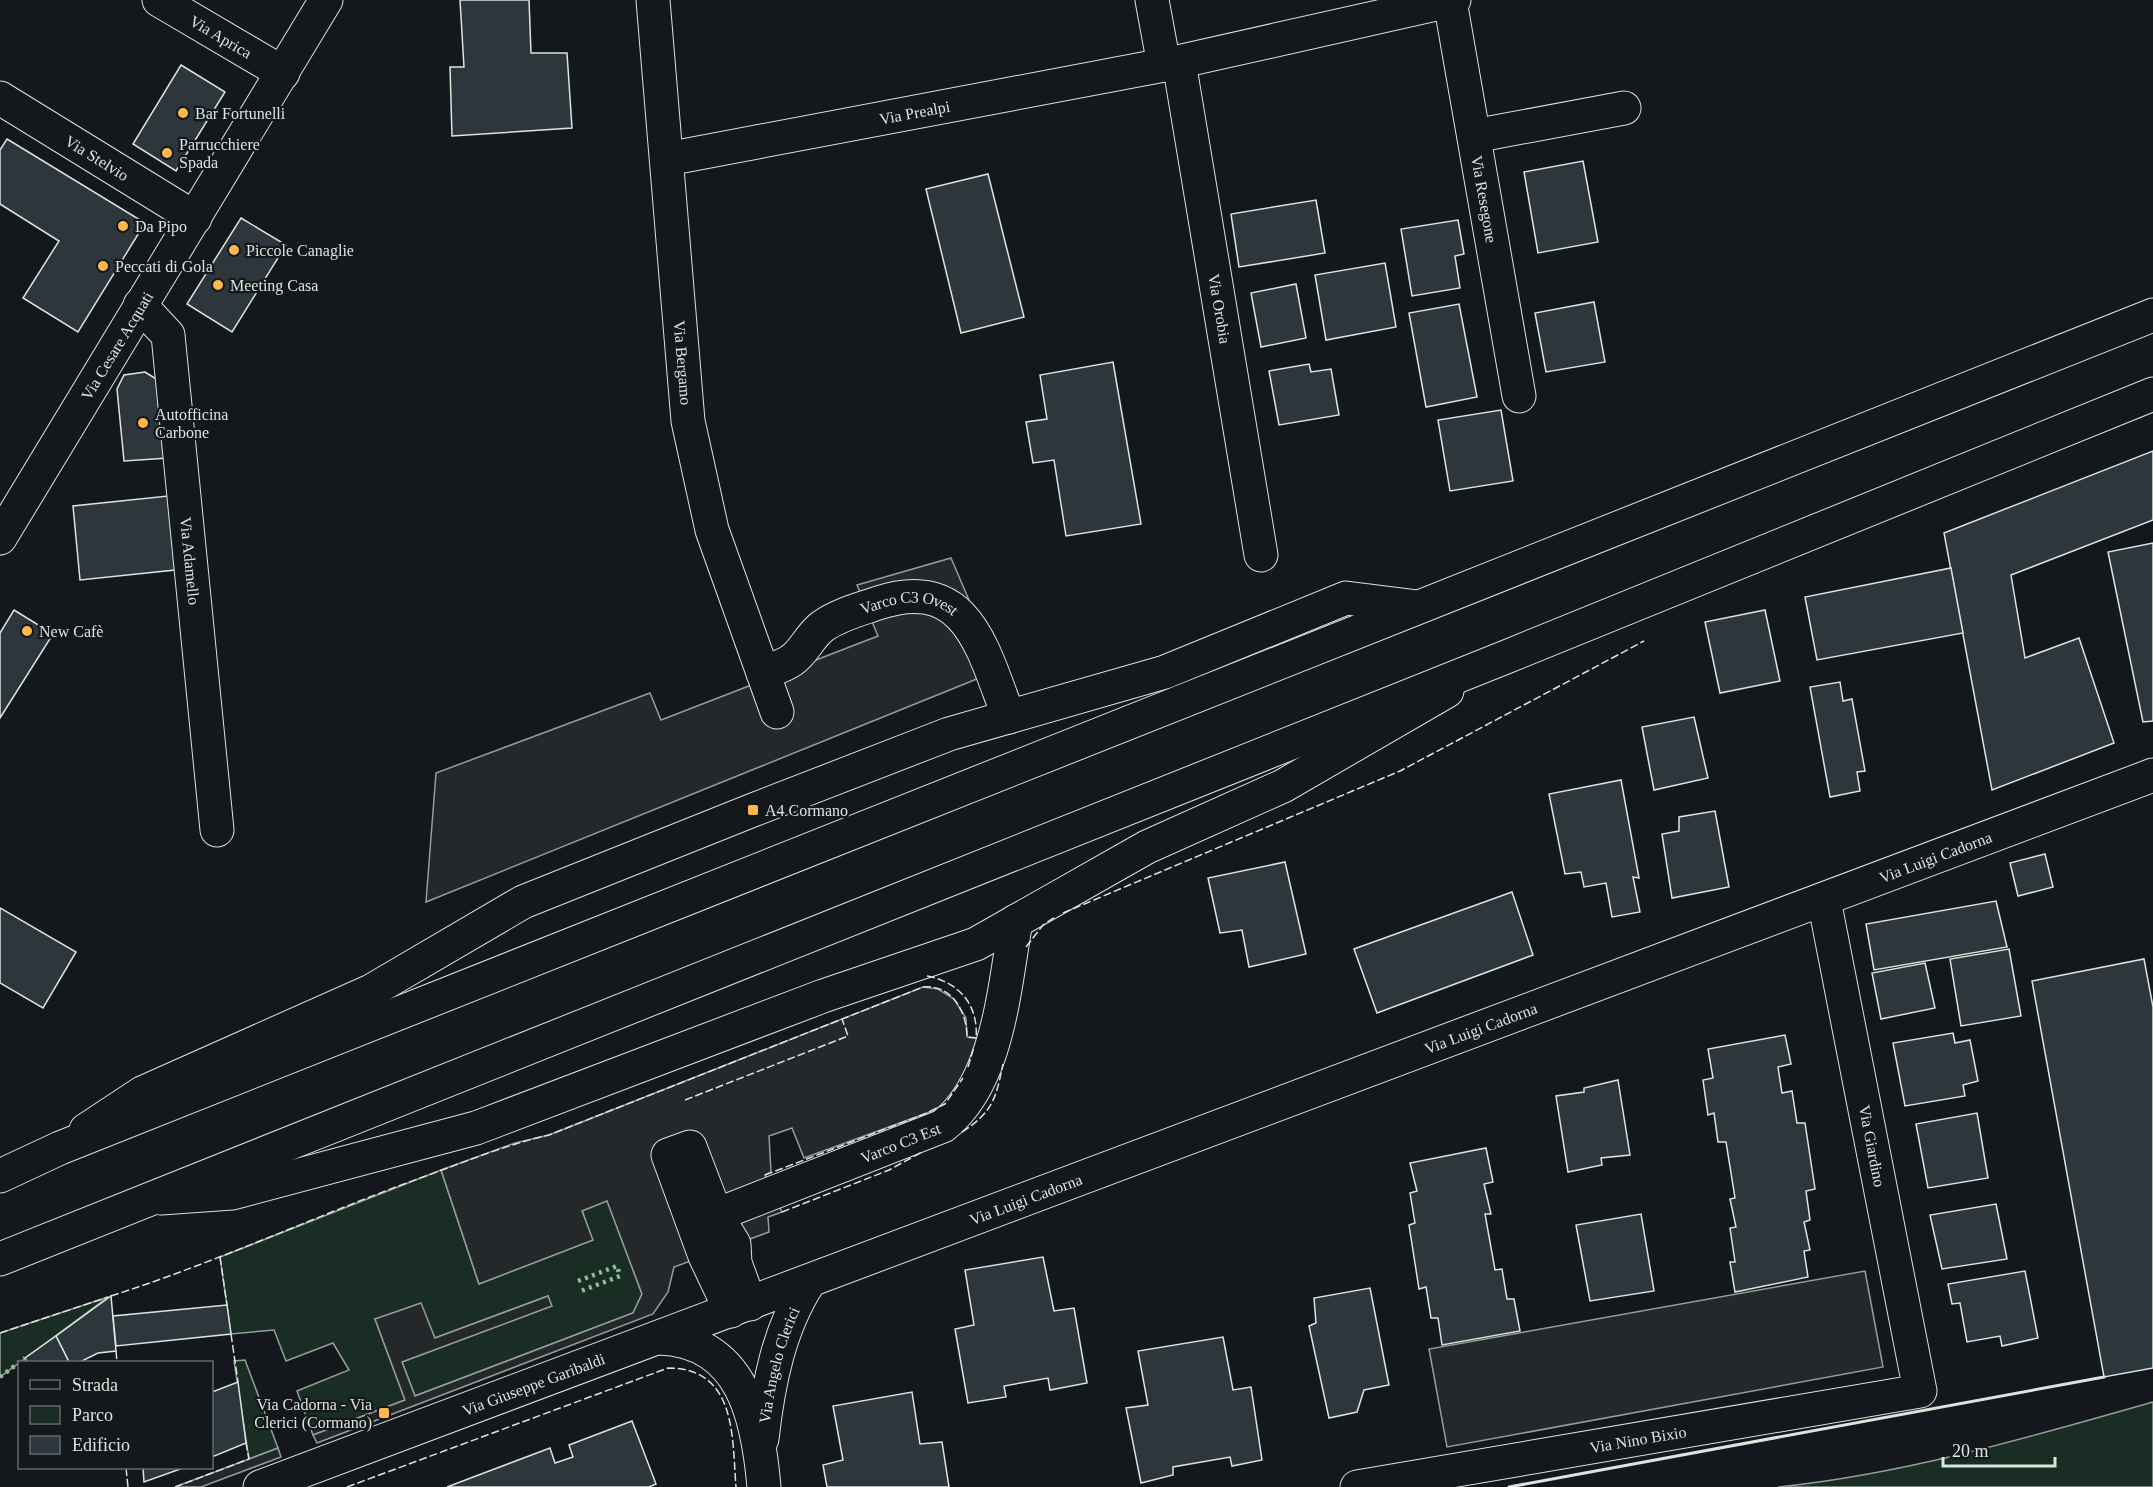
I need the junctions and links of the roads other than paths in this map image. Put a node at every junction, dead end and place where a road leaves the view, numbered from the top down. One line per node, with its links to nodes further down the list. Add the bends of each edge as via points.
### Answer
1 (159, 0): 7 (main road, Via Aprica)
2 (326, 0): 7 (main road, Via Cesare Acquati)
3 (653, 0): 11 (main road, Via Bergamo)
4 (1152, 0): 6 (main road)
5 (1452, 0): 6 (main road, Via Prealpi); 10 (main road, Via Resegone)
6 (1171, 63): 11 (main road, Via Prealpi); 18 (main road, Via Orobia)
7 (283, 73): 12 (main road, Via Cesare Acquati)
8 (0, 98): 12 (main road, Via Stelvio)
9 (1624, 108): 10 (main road)
10 (1474, 136): 16 (main road, Via Resegone)
11 (667, 159): 21 (main road, Via Bergamo, via 688,421 712,530)
12 (195, 218): 13 (main road, Via Cesare Acquati)
13 (140, 305): 17 (main road, Via Cesare Acquati); 25 (main road, Via Adamello, via 168,335)
14 (2153, 315): 19 (main road)
15 (2153, 394): 20 (main road)
16 (1519, 396)
17 (0, 538)
18 (1261, 555)
19 (1418, 607): 23 (main road, via 1346,598 1164,672); 28 (main road)
20 (1506, 657): 27 (main road, via 1283,786 1147,847); 30 (main road)
21 (763, 673): 22 (main road, Via Bergamo); 23 (main road, Varco C3 Ovest, via 792,661 823,625 888,600 922,597 953,607 964,617)
22 (777, 712)
23 (1009, 717): 28 (main road, via 949,734 523,902 371,991 142,1093)
24 (2153, 775): 26 (main road, Via Luigi Cadorna)
25 (217, 830)
26 (1824, 900): 33 (main road, Via Luigi Cadorna); 36 (main road, Via Giardino)
27 (1016, 921): 30 (main road, via 976,944 822,996 476,1128 232,1193); 31 (main road, Varco C3 Est, via 985,1067 960,1113 943,1126)
28 (60, 1148): 29 (main road)
29 (0, 1176)
30 (145, 1199): 32 (main road)
31 (716, 1215): 34 (main road, via 734,1244); 34 (main road, via 679,1151 705,1256)
32 (0, 1259)
33 (809, 1282): 34 (main road, Via Giuseppe Garibaldi); 37 (main road, Via Angelo Clerici, via 796,1302 782,1339)
34 (741, 1307): 35 (main road, Via Giuseppe Garibaldi)
35 (659, 1338): 37 (main road, Via Angelo Clerici, via 688,1341 728,1366 746,1400); 38 (main road, Via Giuseppe Garibaldi)
36 (1920, 1391): 40 (main road, Via Nino Bixio)
37 (760, 1450): 39 (main road, Via Angelo Clerici)
38 (260, 1487)
39 (764, 1487)
40 (1357, 1487)

